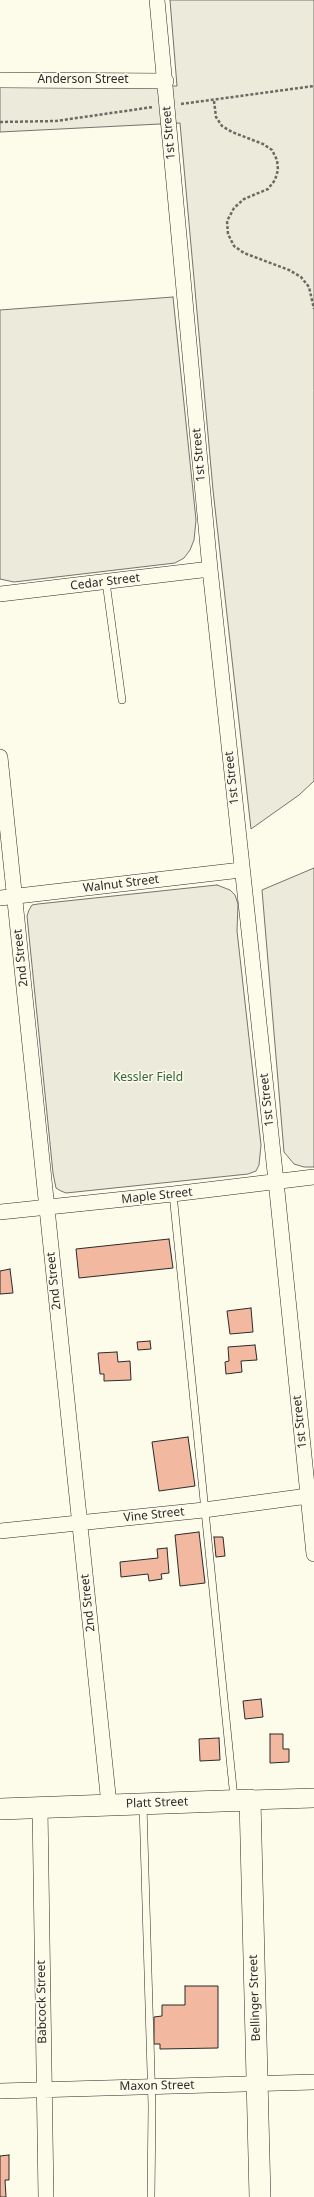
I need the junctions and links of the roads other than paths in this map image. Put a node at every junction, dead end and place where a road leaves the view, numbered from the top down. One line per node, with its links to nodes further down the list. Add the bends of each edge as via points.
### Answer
1 (157, 0): 3 (street, 1st Street)
2 (0, 80): 3 (street, Anderson Street)
3 (166, 81): 4 (street, 1st Street)
4 (210, 569): 5 (street, Cedar Street); 9 (street, 1st Street)
5 (106, 582): 6 (street, Cedar Street); 7 (lane)
6 (0, 594)
7 (122, 700)
8 (0, 757): 10 (street, 2nd Street)
9 (241, 870): 10 (street, Walnut Street); 13 (street, 1st Street)
10 (15, 896): 11 (street, Walnut Street); 15 (street, 2nd Street)
11 (0, 898)
12 (314, 1177): 13 (street, Maple Street)
13 (276, 1182): 14 (street, Maple Street); 17 (street, 1st Street)
14 (173, 1194): 15 (street, Maple Street); 18 (lane)
15 (46, 1207): 16 (street, Maple Street); 19 (street, 2nd Street)
16 (0, 1212)
17 (308, 1496): 18 (street, Vine Street); 21 (street, 1st Street)
18 (204, 1510): 19 (street, Vine Street); 23 (lane)
19 (79, 1523): 20 (street, Vine Street); 25 (street, 2nd Street)
20 (0, 1531)
21 (314, 1554)
22 (314, 1798): 23 (street, Platt Street)
23 (242, 1800): 24 (main road, Platt Street); 29 (main road, Bellinger Street)
24 (143, 1803): 25 (main road, Platt Street); 30 (lane)
25 (109, 1804): 26 (main road, Platt Street)
26 (40, 1807): 27 (main road, Platt Street); 31 (street, Babcock Street)
27 (0, 1809)
28 (314, 2082): 29 (street, Maxon Street)
29 (258, 2083): 30 (street, Maxon Street); 35 (main road, Bellinger Street)
30 (152, 2086): 31 (street, Maxon Street); 34 (lane)
31 (44, 2090): 32 (street, Maxon Street); 33 (street, Babcock Street)
32 (0, 2091)
33 (46, 2197)
34 (151, 2197)
35 (260, 2197)

